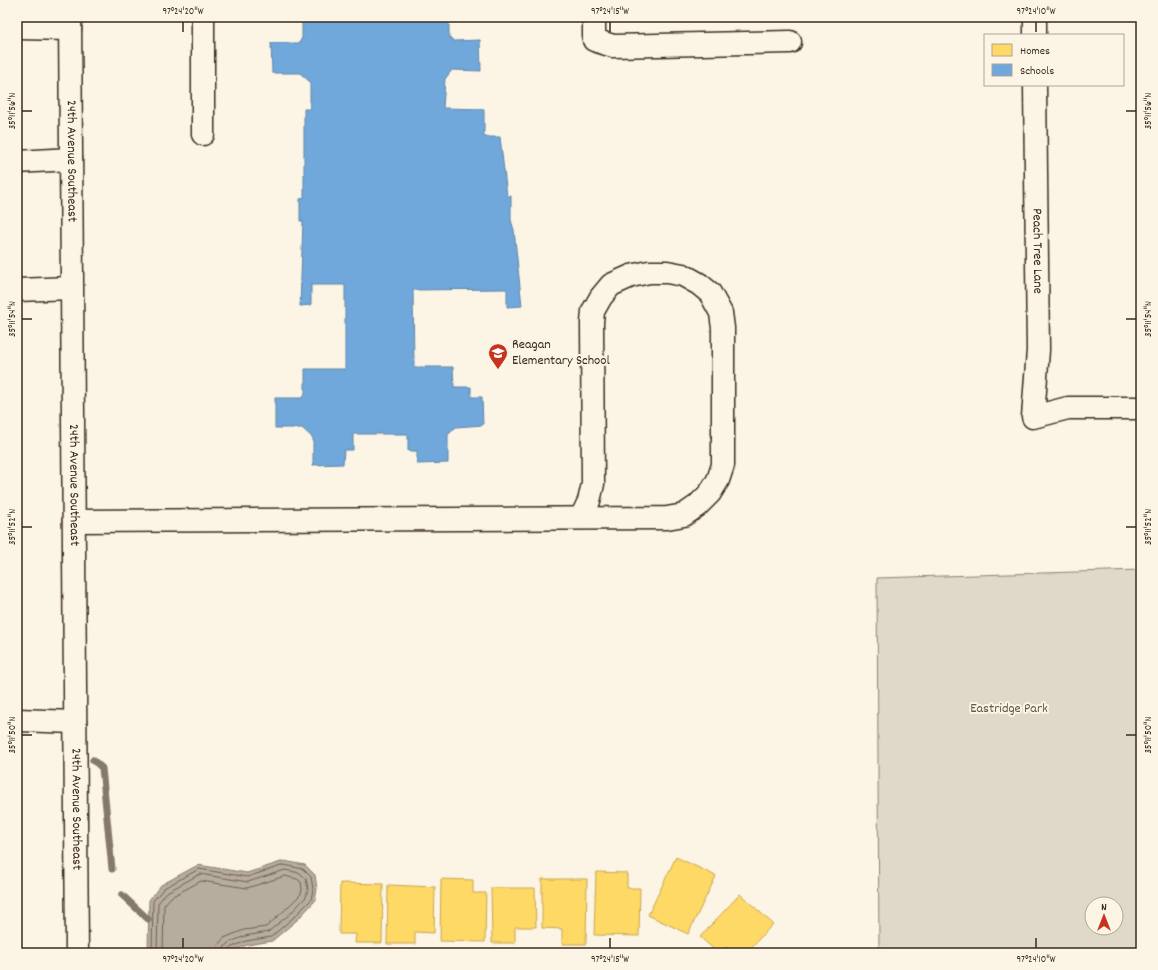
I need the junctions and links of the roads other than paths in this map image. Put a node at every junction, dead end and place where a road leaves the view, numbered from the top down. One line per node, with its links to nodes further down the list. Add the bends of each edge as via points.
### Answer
1 (202, 17): 9 (street)
2 (594, 17): 7 (street, via 594,40 613,46)
3 (1035, 17): 6 (street)
4 (70, 23): 5 (street); 10 (street, 24th Avenue Southeast)
5 (17, 28)
6 (1035, 34)
7 (790, 42)
8 (1035, 86): 14 (street, Peach Tree Lane, via 1038,350 1032,418 1068,408)
9 (203, 134)
10 (71, 159): 11 (street); 12 (street, 24th Avenue Southeast)
11 (17, 162)
12 (72, 288): 13 (street); 16 (street, 24th Avenue Southeast)
13 (17, 290)
14 (1141, 408)
15 (581, 518): 15 (street, via 667,518 684,515 710,493 718,480 723,465 721,313 710,292 683,275 649,272 631,276 611,285 594,311 594,484 590,501); 16 (street)
16 (74, 521): 18 (street, 24th Avenue Southeast)
17 (17, 720): 18 (street)
18 (75, 722): 19 (street, 24th Avenue Southeast)
19 (76, 953)

